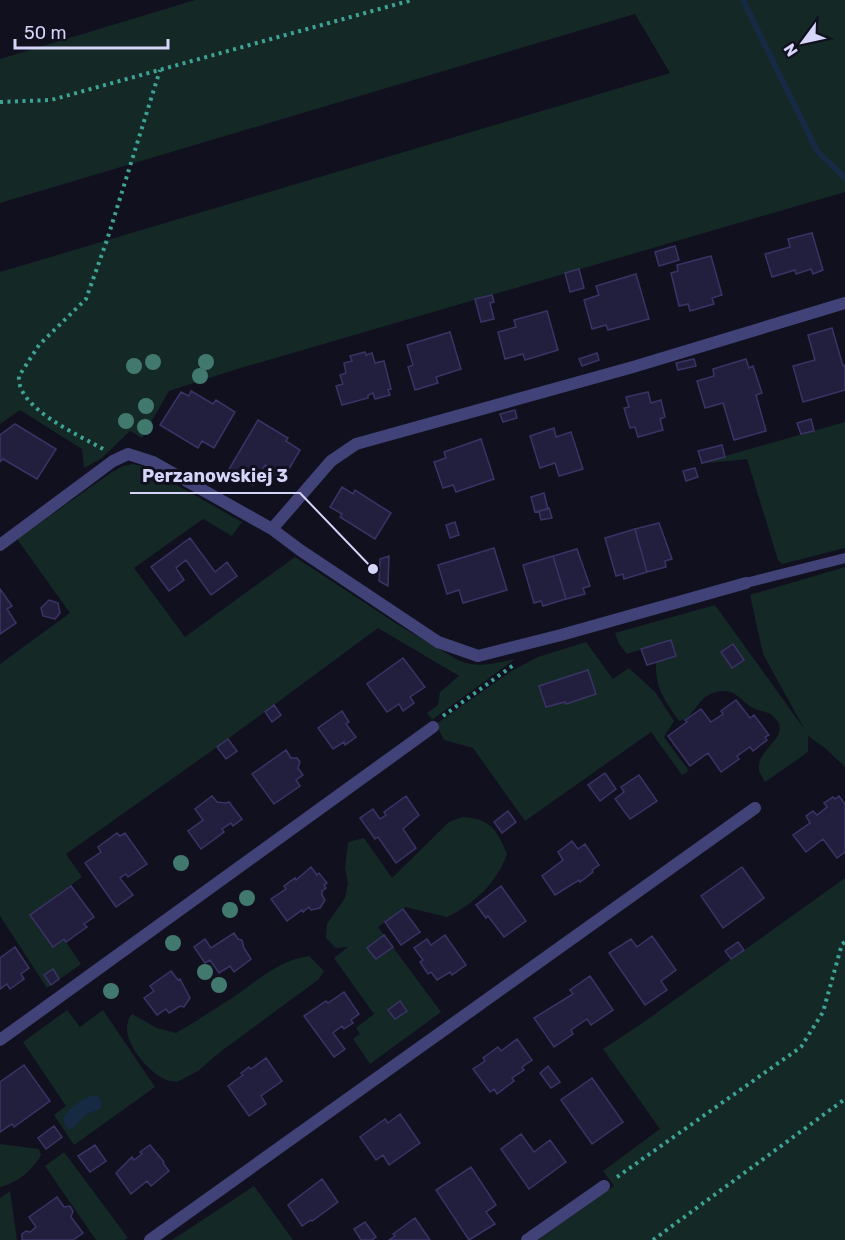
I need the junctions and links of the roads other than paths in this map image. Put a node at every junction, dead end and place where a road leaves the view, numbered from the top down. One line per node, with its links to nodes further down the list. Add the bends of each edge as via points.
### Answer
1 (845, 303): 2 (street, via 356,444 331,461)
2 (272, 529): 3 (street, via 153,462 128,454); 5 (street, via 438,642 478,656)
3 (0, 544)
4 (845, 558): 5 (lane)
5 (746, 583)
6 (433, 728): 8 (street)
7 (755, 808): 10 (street)
8 (0, 1040)
9 (604, 1186): 11 (street)
10 (150, 1240)
11 (527, 1240)

